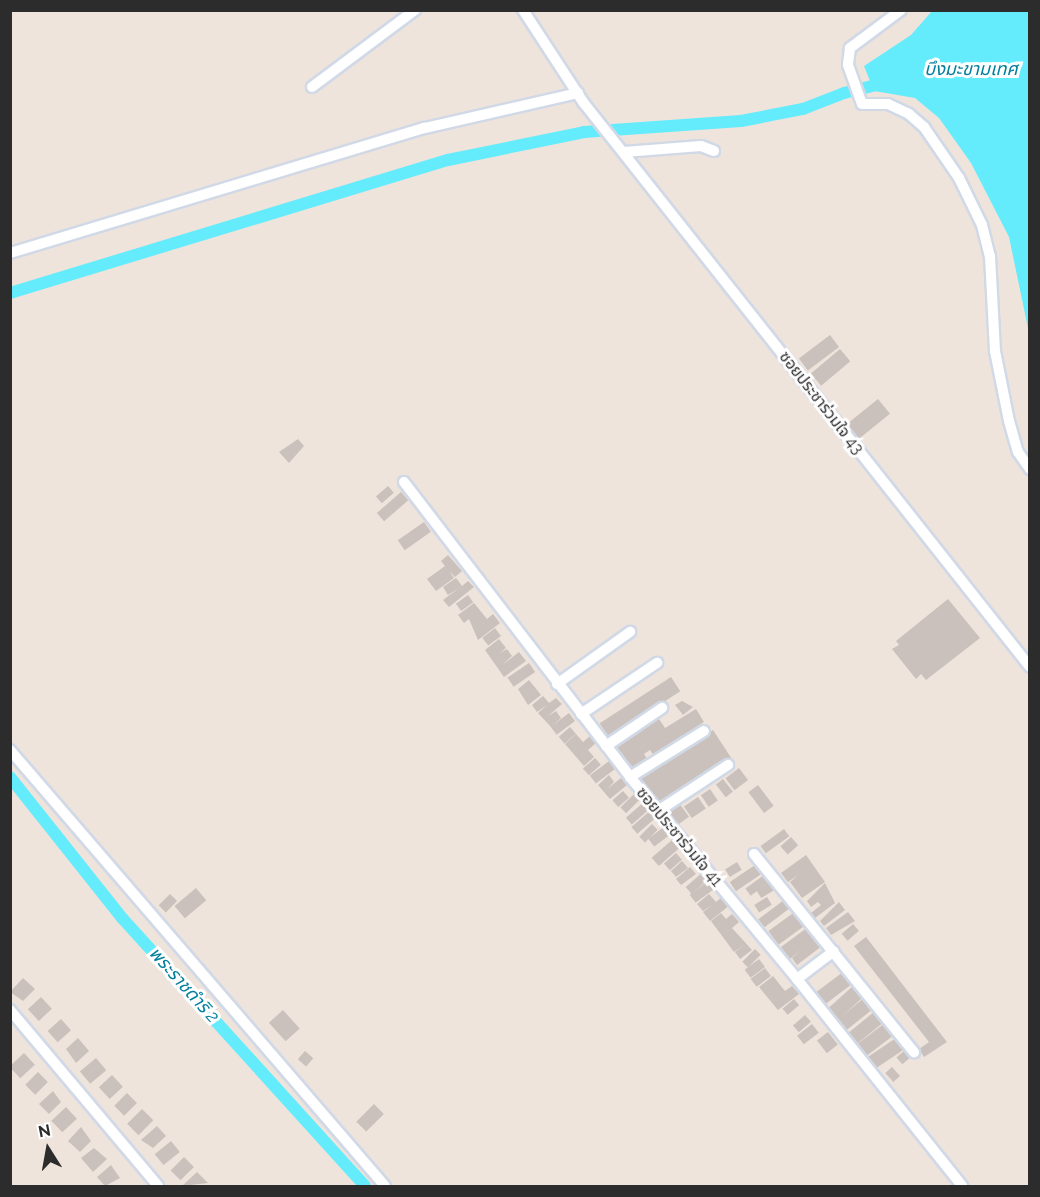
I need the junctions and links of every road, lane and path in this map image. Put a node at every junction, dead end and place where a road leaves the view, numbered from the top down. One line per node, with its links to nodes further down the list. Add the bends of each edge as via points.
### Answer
1 (523, 10): 5 (street, ซอยประชาร่วมใจ 43)
2 (901, 10): 9 (street, via 850,48 848,65 862,104 888,104 924,127 959,178 982,225 990,256 1000,375 1018,452)
3 (409, 12): 4 (street)
4 (312, 87)
5 (581, 97): 7 (street, ซอยประชาร่วมใจ 43); 8 (street, via 415,131)
6 (714, 151): 7 (street, via 701,146)
7 (624, 152): 13 (street, ซอยประชาร่วมใจ 43)
8 (10, 254)
9 (1029, 469)
10 (404, 482): 14 (street, ซอยประชาร่วมใจ 41)
11 (630, 632): 14 (street)
12 (657, 663): 16 (street)
13 (1029, 667)
14 (557, 684): 16 (street, ซอยประชาร่วมใจ 41)
15 (662, 708): 18 (street)
16 (580, 714): 18 (street, ซอยประชาร่วมใจ 41)
17 (704, 731): 21 (street)
18 (606, 746): 21 (street, ซอยประชาร่วมใจ 41)
19 (10, 750): 29 (street)
20 (728, 765): 22 (street)
21 (630, 777): 22 (street, ซอยประชาร่วมใจ 41)
22 (658, 811): 25 (street, ซอยประชาร่วมใจ 41)
23 (754, 854): 24 (street)
24 (834, 951): 25 (street); 27 (street)
25 (797, 979): 30 (street, ซอยประชาร่วมใจ 41)
26 (10, 1010): 28 (street)
27 (914, 1052)
28 (158, 1186)
29 (385, 1186)
30 (962, 1186)

